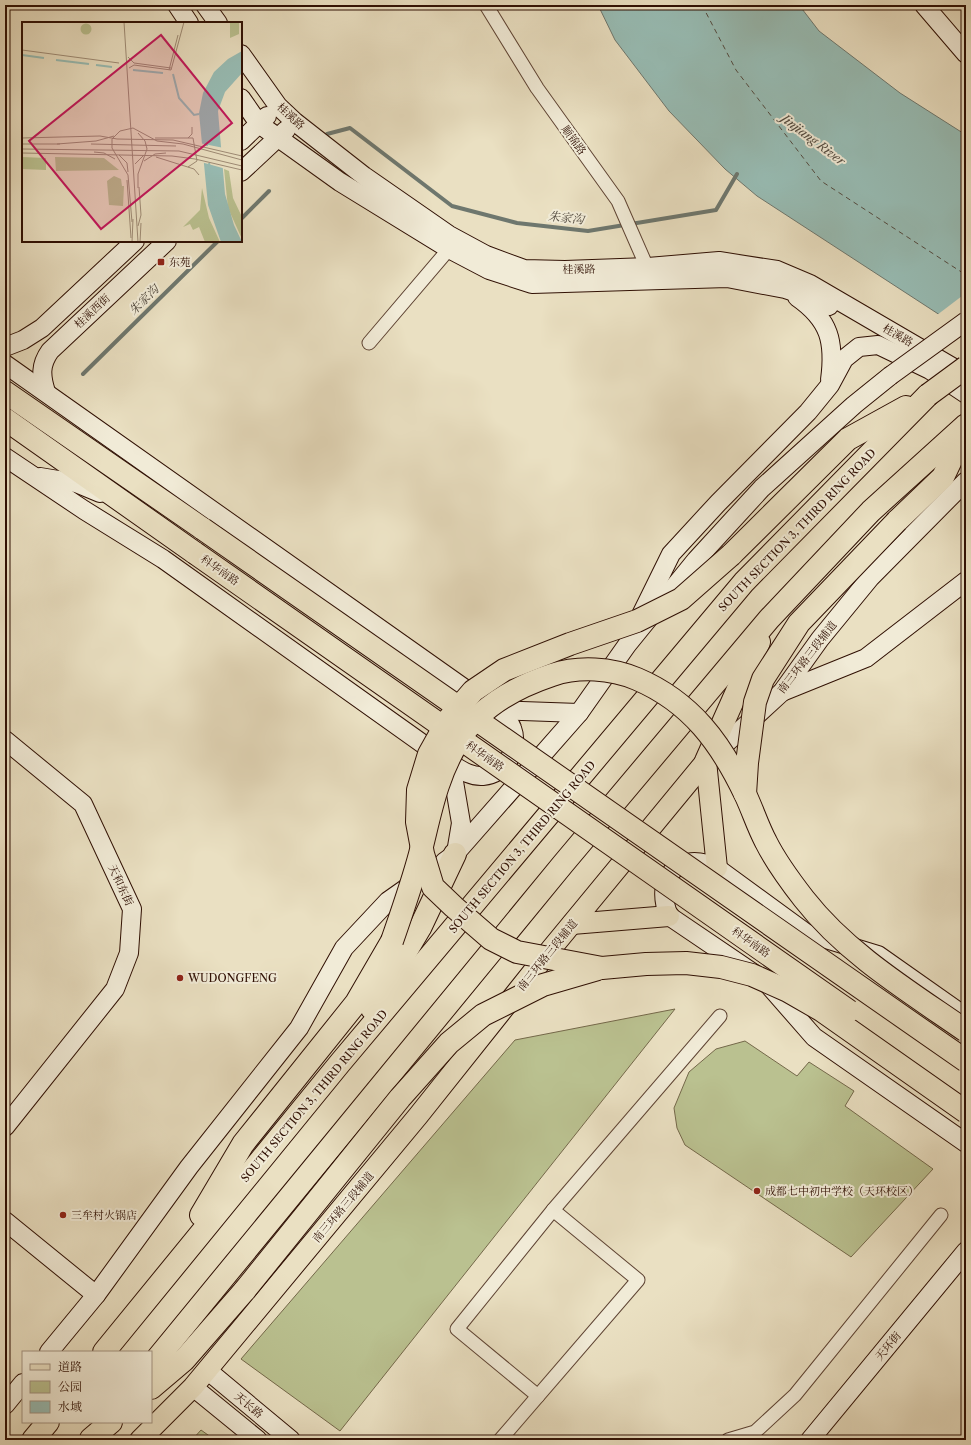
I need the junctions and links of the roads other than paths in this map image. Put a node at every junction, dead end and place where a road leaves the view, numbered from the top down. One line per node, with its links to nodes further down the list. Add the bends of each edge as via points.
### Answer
1 (177, 5): 5 (street)
2 (205, 5): 6 (street)
3 (486, 5): 19 (street, 顺锦路, via 537,88 618,201)
4 (924, 5): 7 (street)
5 (188, 22)
6 (217, 22)
7 (966, 54)
8 (242, 55): 10 (street, 桂溪路)
9 (242, 99): 12 (street, 桂溪路)
10 (278, 106): 11 (street, 桂溪路); 12 (street)
11 (295, 122): 13 (street); 19 (street, 桂溪路, via 394,197 449,235 486,255 524,269)
12 (259, 124): 13 (street, 桂溪路); 14 (street)
13 (277, 138): 15 (street); 18 (street, 桂溪路, via 340,182)
14 (242, 139)
15 (242, 171)
16 (134, 242): 23 (street, 桂溪西街, via 42,328)
17 (166, 242): 30 (street, 桂溪西街, via 50,351 44,360 41,376)
18 (449, 249): 19 (street, 桂溪路, via 489,270 532,284); 22 (street)
19 (649, 274): 20 (street, 桂溪路, via 728,278); 26 (street, 桂溪路, via 719,261 777,270 810,284)
20 (785, 289): 27 (street, via 813,308 828,331 833,362); 28 (street, 桂溪路, via 819,300)
21 (966, 321): 44 (street, bridge, via 854,405 762,488 696,560)
22 (369, 343)
23 (5, 347)
24 (5, 364): 30 (street)
25 (966, 367): 32 (highway, SOUTH SECTION 3, THIRD RING ROAD, bridge)
26 (966, 375)
27 (830, 385): 31 (street, via 844,359 858,347 878,345 930,370); 44 (street, via 808,412 671,554)
28 (966, 385)
29 (5, 392): 38 (highway)
30 (46, 392): 35 (street)
31 (966, 394)
32 (928, 395): 56 (highway, bridge, via 848,439 731,555 680,599 637,621 504,670 473,691 448,720 428,754 418,790 417,822 433,887 491,939 517,952); 61 (highway, SOUTH SECTION 3, THIRD RING ROAD, via 744,582)
33 (5, 419): 41 (highway, 科华南路)
34 (966, 425): 43 (highway, via 872,511)
35 (97, 429): 38 (street); 46 (street)
36 (966, 429): 51 (highway, bridge, via 942,476 799,623 763,679 755,702)
37 (5, 457): 39 (street)
38 (109, 464): 60 (highway, bridge)
39 (34, 476): 41 (street, via 76,483); 50 (street, via 163,559)
40 (966, 481): 45 (street, 南三环路三段辅道, via 870,578 820,639)
41 (128, 505): 62 (highway, 科华南路, bridge)
42 (966, 581): 45 (street, via 866,658)
43 (769, 619): 49 (highway); 74 (highway, via 563,864)
44 (627, 645): 47 (street)
45 (782, 692): 49 (street, 南三环路三段辅道)
46 (495, 710): 47 (street); 50 (street, via 512,727 514,743 511,758 498,772 482,776 469,774)
47 (579, 714): 52 (street)
48 (5, 740): 64 (street, 天和东街, via 83,804 132,909 129,952 115,989)
49 (706, 761): 53 (main road); 55 (main road, 南三环路三段辅道)
50 (452, 764): 52 (street, via 461,823)
51 (745, 794): 59 (highway, bridge, via 766,842 789,879 819,916 873,966); 70 (highway, bridge, via 714,740 685,707 659,688 622,673 590,669 559,672 531,682 500,699 477,718 458,741 441,775 418,860 392,941 356,1003 243,1144)
52 (455, 854): 61 (highway, via 420,928); 71 (street, via 388,901 344,948 299,1028 188,1167)
53 (717, 868): 54 (street, via 694,861 681,865 670,874 663,888 663,903); 58 (street, via 806,933 878,955)
54 (668, 916): 55 (main road); 65 (street, via 764,981 814,1037)
55 (572, 924): 75 (main road, 南三环路三段辅道, via 418,1116)
56 (602, 968): 63 (highway, bridge, via 686,963 721,967 752,975 788,991 821,1010); 77 (highway, bridge, via 543,985 483,1015 448,1043 400,1098 245,1290 184,1360)
57 (720, 1016): 66 (street)
58 (966, 1017)
59 (966, 1031)
60 (966, 1062)
61 (340, 1063): 70 (highway, SOUTH SECTION 3, THIRD RING ROAD)
62 (966, 1094)
63 (966, 1112)
64 (5, 1127)
65 (966, 1142)
66 (553, 1210): 79 (street, via 457,1328); 79 (street, via 638,1280)
67 (941, 1215): 90 (street, via 795,1395 755,1432)
68 (5, 1221): 71 (street)
69 (966, 1251): 91 (street, 天环街)
70 (166, 1274): 73 (highway, SOUTH SECTION 3, THIRD RING ROAD)
71 (96, 1295): 72 (street)
72 (50, 1351)
73 (105, 1351)
74 (152, 1365)
75 (207, 1370): 78 (main road, 南三环路三段辅道); 88 (street, 天长路)
76 (22, 1384): 80 (street)
77 (152, 1387)
78 (193, 1387): 86 (main road, 南三环路三段辅道); 87 (street, 天长路)
79 (538, 1396): 89 (street)
80 (5, 1404)
81 (47, 1423): 84 (highway)
82 (104, 1423): 85 (highway)
83 (110, 1423): 85 (highway)
84 (33, 1440)
85 (90, 1440)
86 (140, 1440)
87 (258, 1440)
88 (291, 1440)
89 (500, 1440)
90 (728, 1440)
91 (810, 1440)

